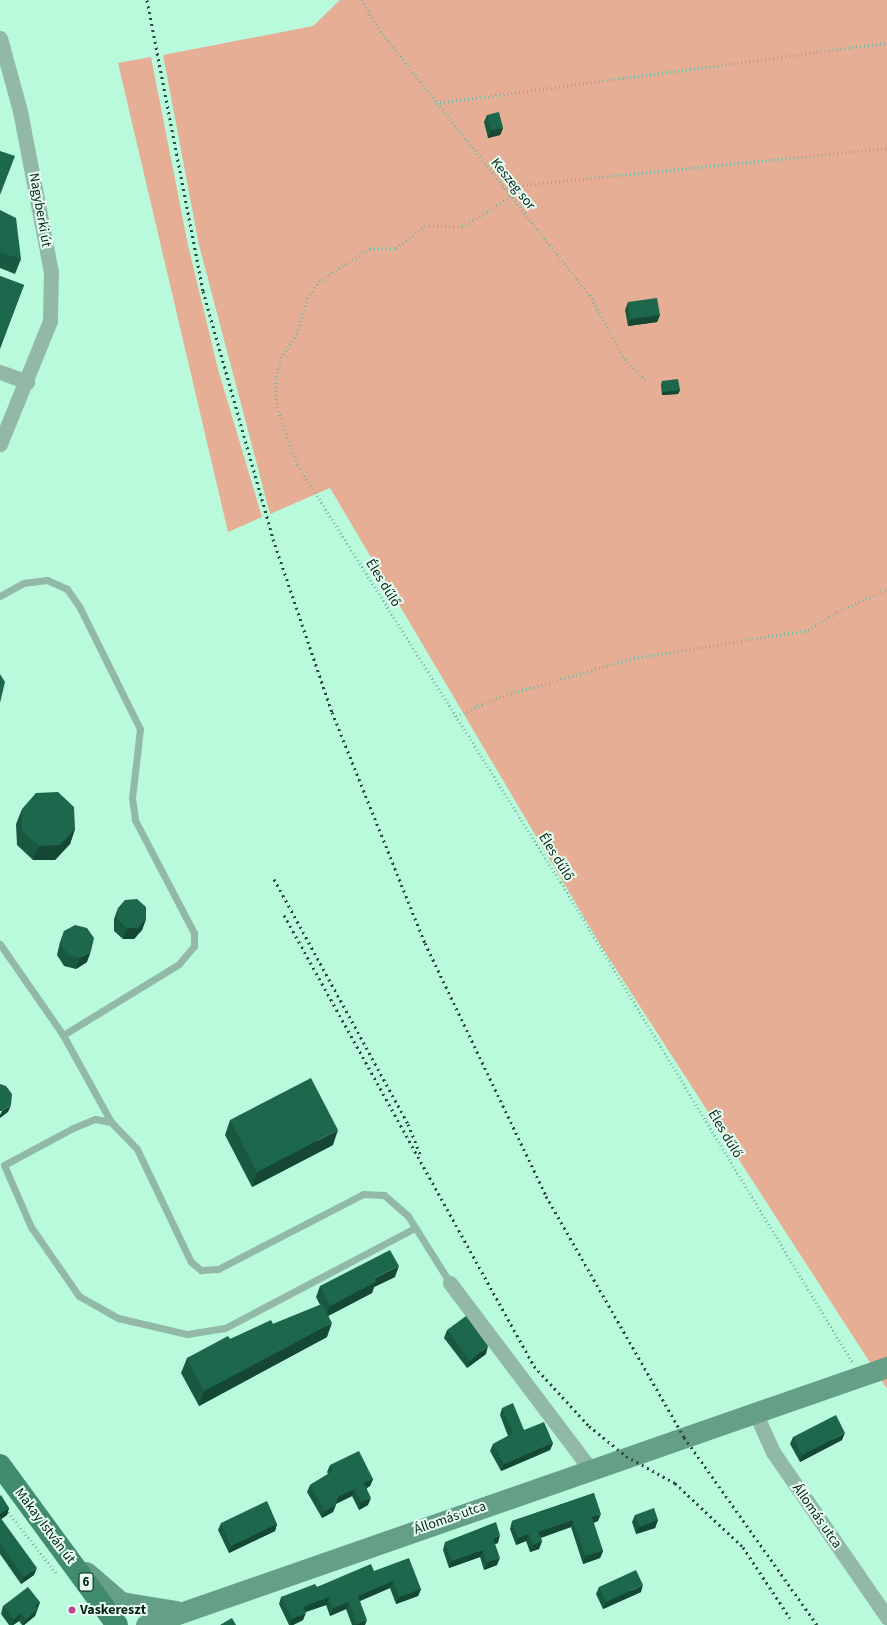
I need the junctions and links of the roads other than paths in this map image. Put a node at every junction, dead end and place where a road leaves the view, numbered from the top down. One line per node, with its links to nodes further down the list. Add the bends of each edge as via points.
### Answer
1 (0, 38): 3 (street, Nagyberki út, via 20,111 51,272 50,321)
2 (0, 372): 3 (street)
3 (27, 382): 4 (street, Nagyberki út)
4 (0, 444)
5 (0, 596): 7 (lane, via 23,583 47,580 67,589 79,606 140,729 132,798 136,820 194,933 194,946 179,964)
6 (0, 944): 7 (lane)
7 (63, 1035): 8 (lane)
8 (111, 1122): 9 (lane, via 137,1149 157,1185 178,1239 191,1262 201,1270 218,1269 363,1194 384,1195 408,1216); 9 (lane, via 95,1119 4,1165 31,1227 79,1296 118,1318 187,1334 225,1328)
9 (415, 1228): 10 (lane)
10 (450, 1283): 14 (street)
11 (887, 1367): 12 (main road, Állomás utca)
12 (755, 1412): 14 (main road, Állomás utca); 17 (street, Állomás utca, via 773,1452)
13 (0, 1465): 15 (main road, Makay István út / 6)
14 (590, 1469): 16 (main road, Állomás utca)
15 (56, 1540): 16 (main road, via 98,1585 121,1602); 18 (main road, Makay István út / 6)
16 (179, 1611): 19 (main road, Állomás utca); 20 (main road)
17 (887, 1616)
18 (117, 1625)
19 (146, 1625)
20 (162, 1625)

